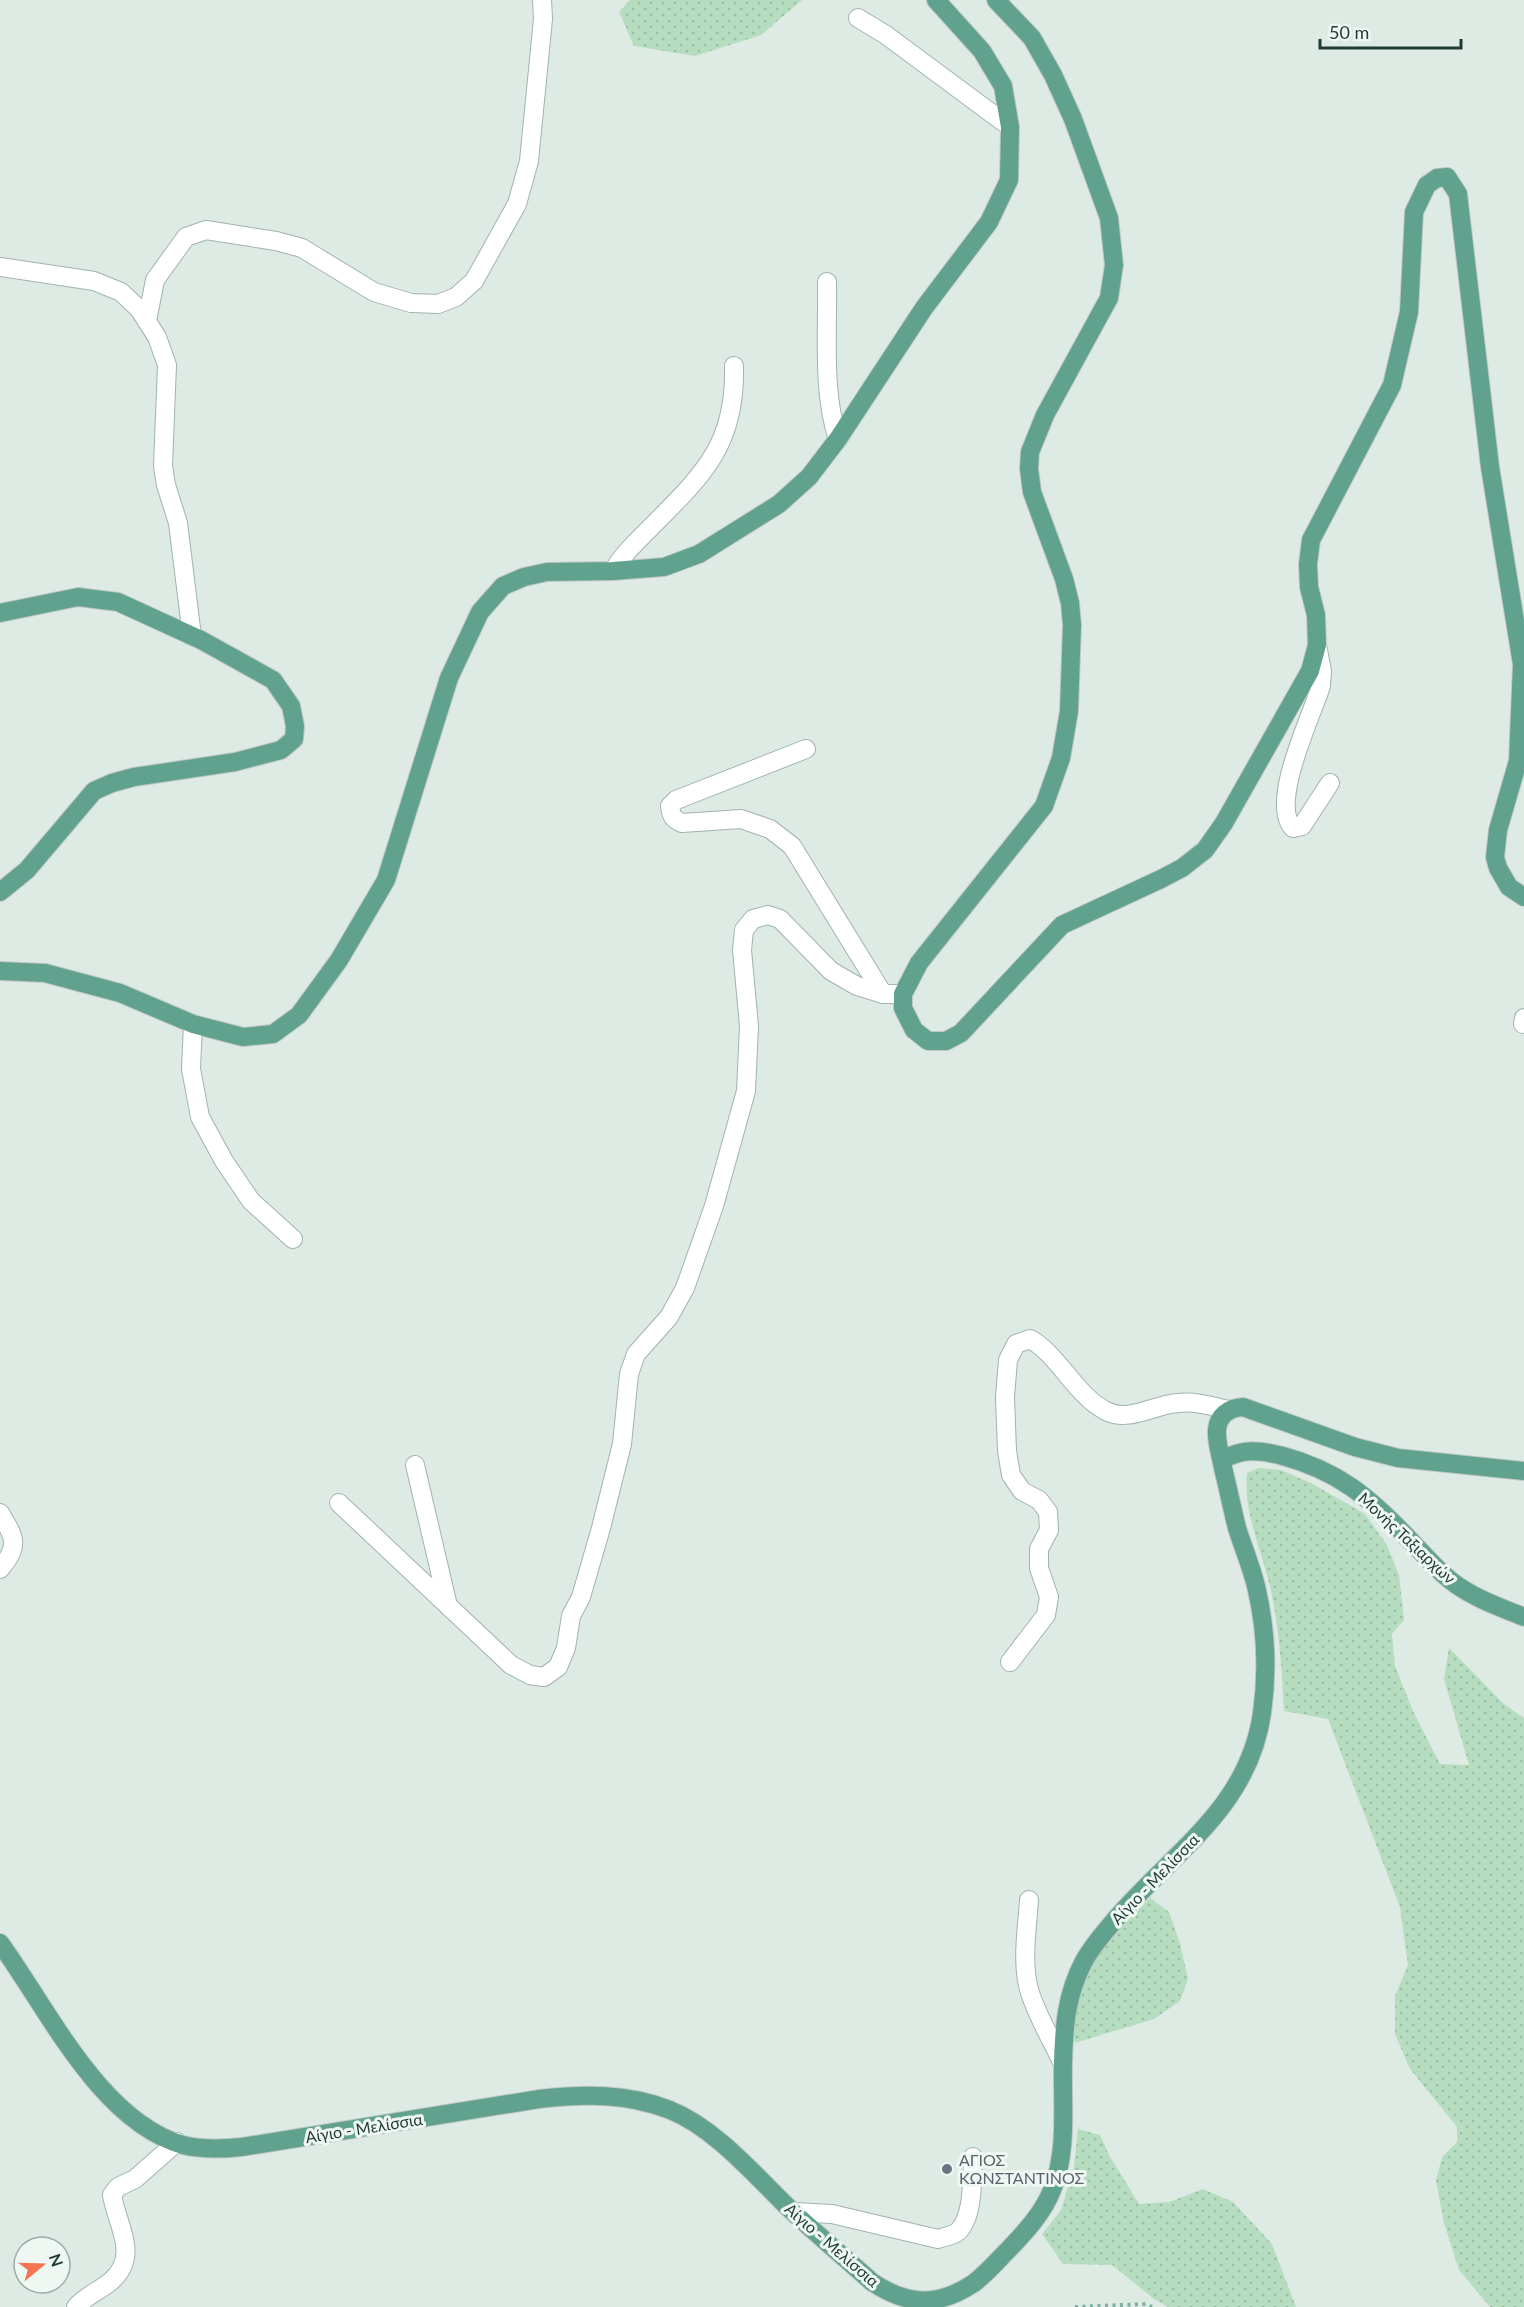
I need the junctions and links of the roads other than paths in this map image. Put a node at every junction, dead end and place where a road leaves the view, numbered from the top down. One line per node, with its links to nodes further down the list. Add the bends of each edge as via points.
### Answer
1 (542, 0): 8 (lane, via 529,161 517,204 474,281 456,297 438,304 411,303 374,292 302,248 206,230 186,237 155,280)
2 (936, 0): 5 (main road, via 982,51 1003,86)
3 (996, 0): 21 (main road, via 1032,38 1053,75 1109,218 1114,265 1109,298 1045,415 1030,452 1032,492 1070,603 1069,711 1061,758 1044,806 918,963)
4 (858, 18): 5 (lane)
5 (1010, 127): 10 (main road, via 1009,180 989,222 924,308)
6 (0, 267): 8 (lane, via 94,281 121,292)
7 (827, 282): 10 (lane, via 828,402)
8 (147, 321): 13 (lane, via 167,366 163,466 178,523)
9 (734, 366): 11 (lane, via 729,422 717,452 680,498 622,556)
10 (837, 439): 11 (main road, via 809,477 779,504 699,554 664,567)
11 (613, 571): 22 (main road, via 547,572 524,577 503,586 480,612 449,678 386,880 339,960 299,1015 273,1034 243,1037)
12 (0, 613): 13 (main road, via 78,597 118,603)
13 (192, 636): 17 (main road, via 273,680 291,706 294,739 281,750 235,762 134,777 94,791 27,870)
14 (1317, 645): 16 (lane, via 1322,686 1289,772 1287,819 1293,828 1302,826); 18 (main road, via 1316,615 1309,587 1311,540 1392,385 1409,312 1414,212 1427,185 1447,177 1458,194 1490,467 1522,663 1518,761 1498,830 1495,857 1509,887); 21 (main road, via 1310,671 1205,850 1182,868 1062,925 962,1033 946,1041 928,1041 914,1030 903,1008)
15 (806, 749): 20 (lane, via 676,800 670,806 671,814 682,823 741,819 770,829 792,846)
16 (1330, 783)
17 (0, 892)
18 (1524, 897)
19 (0, 971): 22 (main road, via 45,973 120,993)
20 (882, 994): 21 (lane); 31 (lane, via 831,971 780,919 768,915 753,920 744,930 742,950 749,1026 746,1091 714,1206 685,1288 669,1317 636,1354 629,1374 622,1444 602,1528 558,1667 544,1677 511,1665)
21 (903, 994)
22 (193, 1024): 23 (lane, via 191,1069 201,1117 251,1202)
23 (293, 1239)
24 (1228, 1410): 25 (main road, Αίγιο - Μελίσσια, via 1218,1423); 27 (main road, via 1252,1409 1355,1447 1398,1458); 33 (lane, via 1195,1402 1125,1415 1109,1413 1093,1403 1041,1345 1030,1339 1016,1344 1008,1360 1006,1451 1011,1475 1022,1491 1039,1500 1048,1512 1049,1530 1039,1549 1039,1568 1049,1597 1046,1615)
25 (1222, 1460): 32 (main road, Μονής Ταξιαρχών, via 1241,1451 1264,1451 1324,1469 1376,1507 1449,1580); 37 (main road, Αίγιο - Μελίσσια, via 1255,1585 1265,1643 1257,1739 1240,1780 1219,1812 1138,1894 1090,1951 1068,1999)
26 (415, 1466): 31 (lane)
27 (1524, 1471)
28 (339, 1503): 31 (lane)
29 (0, 1513): 30 (lane, via 14,1544 12,1554)
30 (0, 1569)
31 (448, 1606)
32 (1524, 1617)
33 (1010, 1662)
34 (1029, 1900): 37 (lane, via 1027,1980)
35 (0, 1943): 36 (main road, Αίγιο - Μελίσσια)
36 (6, 1956): 38 (main road, Αίγιο - Μελίσσια, via 102,2089 132,2117)
37 (1063, 2064): 40 (main road, Αίγιο - Μελίσσια, via 1061,2146 1052,2191 1025,2233 987,2272 957,2293 923,2302 885,2291)
38 (177, 2142): 40 (main road, Αίγιο - Μελίσσια, via 210,2149 242,2147 539,2099 612,2095 654,2104 688,2120 722,2145); 41 (lane, via 112,2195 128,2247 124,2264 116,2277)
39 (973, 2157): 40 (lane, via 965,2223 955,2234 938,2239 832,2214)
40 (794, 2212)
41 (75, 2307)

